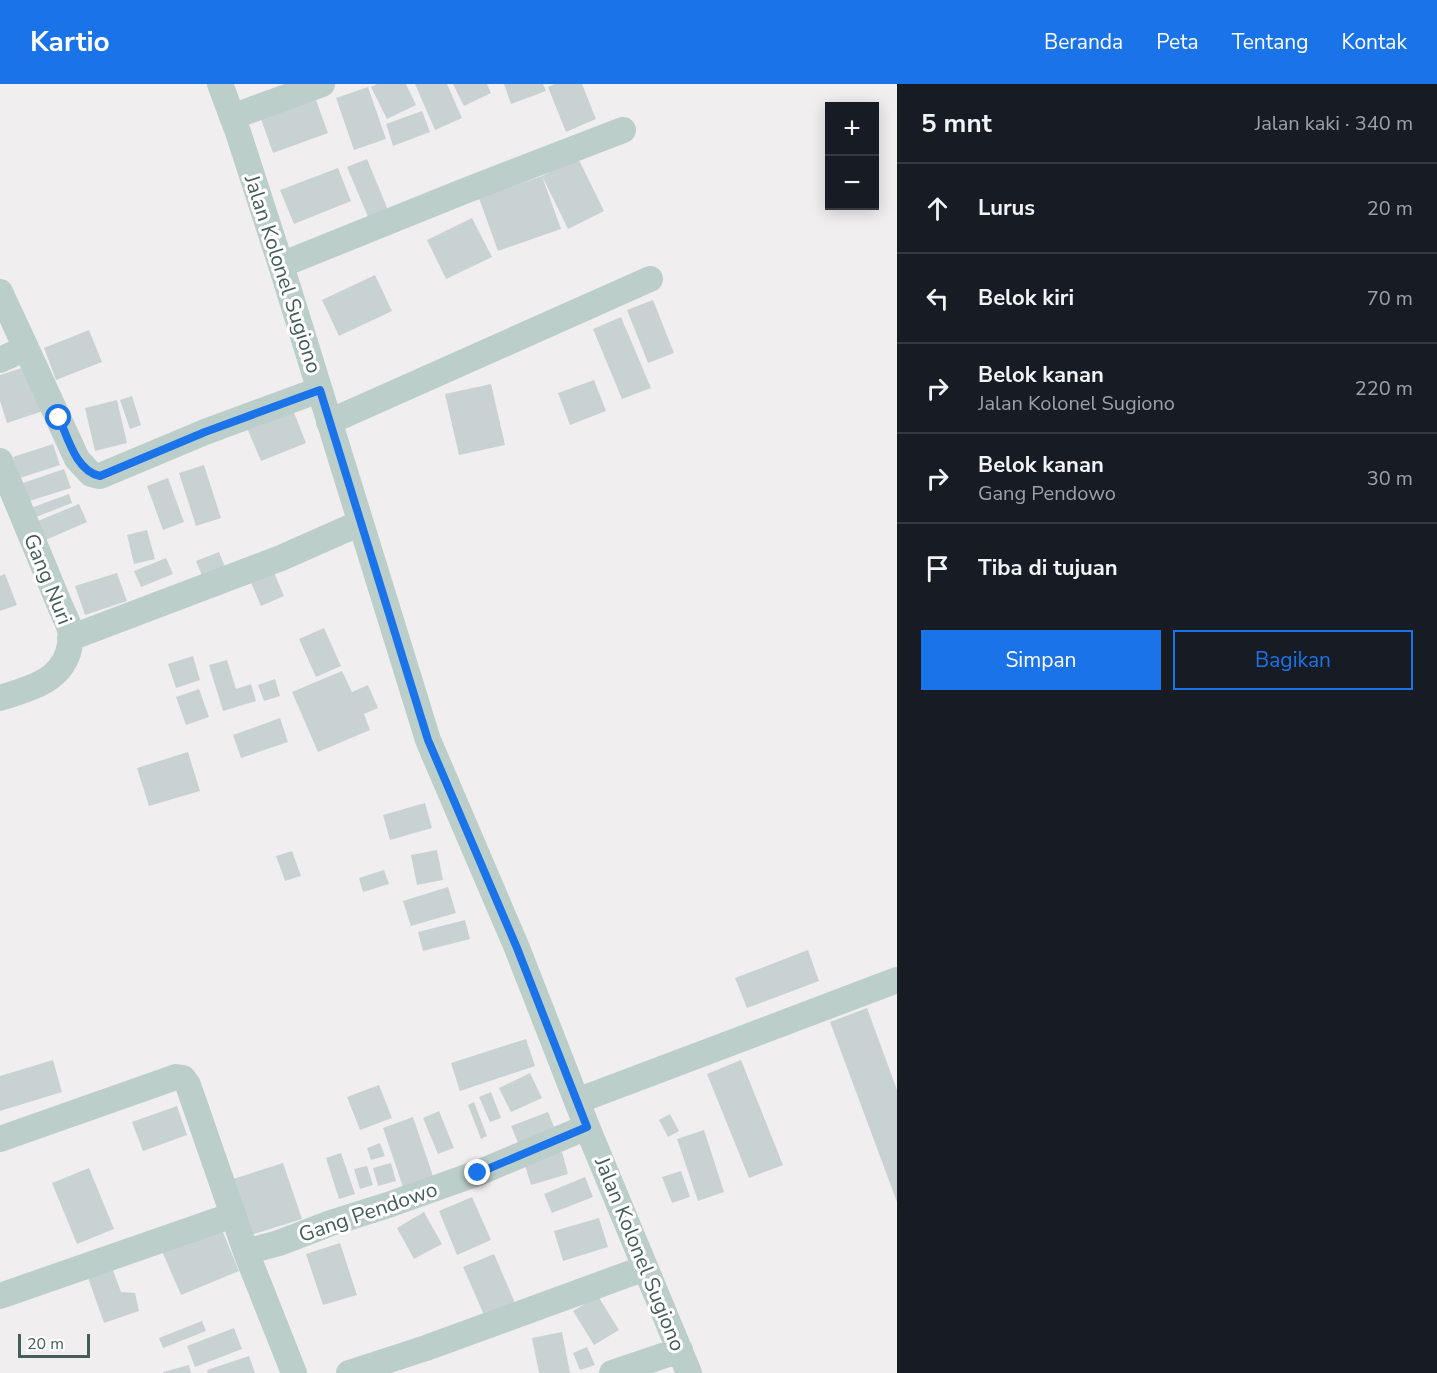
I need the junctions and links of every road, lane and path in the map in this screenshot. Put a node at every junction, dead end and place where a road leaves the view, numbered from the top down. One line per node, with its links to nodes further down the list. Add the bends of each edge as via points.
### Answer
1 (220, 84): 3 (street, Jalan Kolonel Sugiono)
2 (322, 84): 3 (street)
3 (232, 117): 5 (street, Jalan Kolonel Sugiono)
4 (623, 130): 5 (street)
5 (281, 265): 10 (street, Jalan Kolonel Sugiono)
6 (651, 279): 11 (street)
7 (0, 292): 8 (street)
8 (26, 348): 9 (street); 10 (street, via 77,459 91,474 100,476)
9 (0, 360)
10 (320, 390): 11 (street, Jalan Kolonel Sugiono)
11 (329, 422): 13 (street, Jalan Kolonel Sugiono)
12 (0, 461): 14 (street, Gang Nuri)
13 (360, 523): 14 (street, via 281,558); 17 (street, Jalan Kolonel Sugiono, via 428,740)
14 (70, 638): 15 (street, Gang Nuri, via 68,654 55,675)
15 (0, 698)
16 (897, 981): 17 (street)
17 (577, 1101): 18 (street, Jalan Kolonel Sugiono)
18 (587, 1127): 21 (street, Gang Pendowo, via 460,1180); 22 (street, Jalan Kolonel Sugiono)
19 (0, 1139): 20 (street, via 180,1077 188,1085)
20 (233, 1215): 21 (street); 23 (street)
21 (246, 1252): 25 (street)
22 (645, 1268): 24 (street, Jalan Kolonel Sugiono); 26 (street)
23 (0, 1296)
24 (684, 1362): 27 (street)
25 (294, 1373)
26 (349, 1373)
27 (612, 1373)

